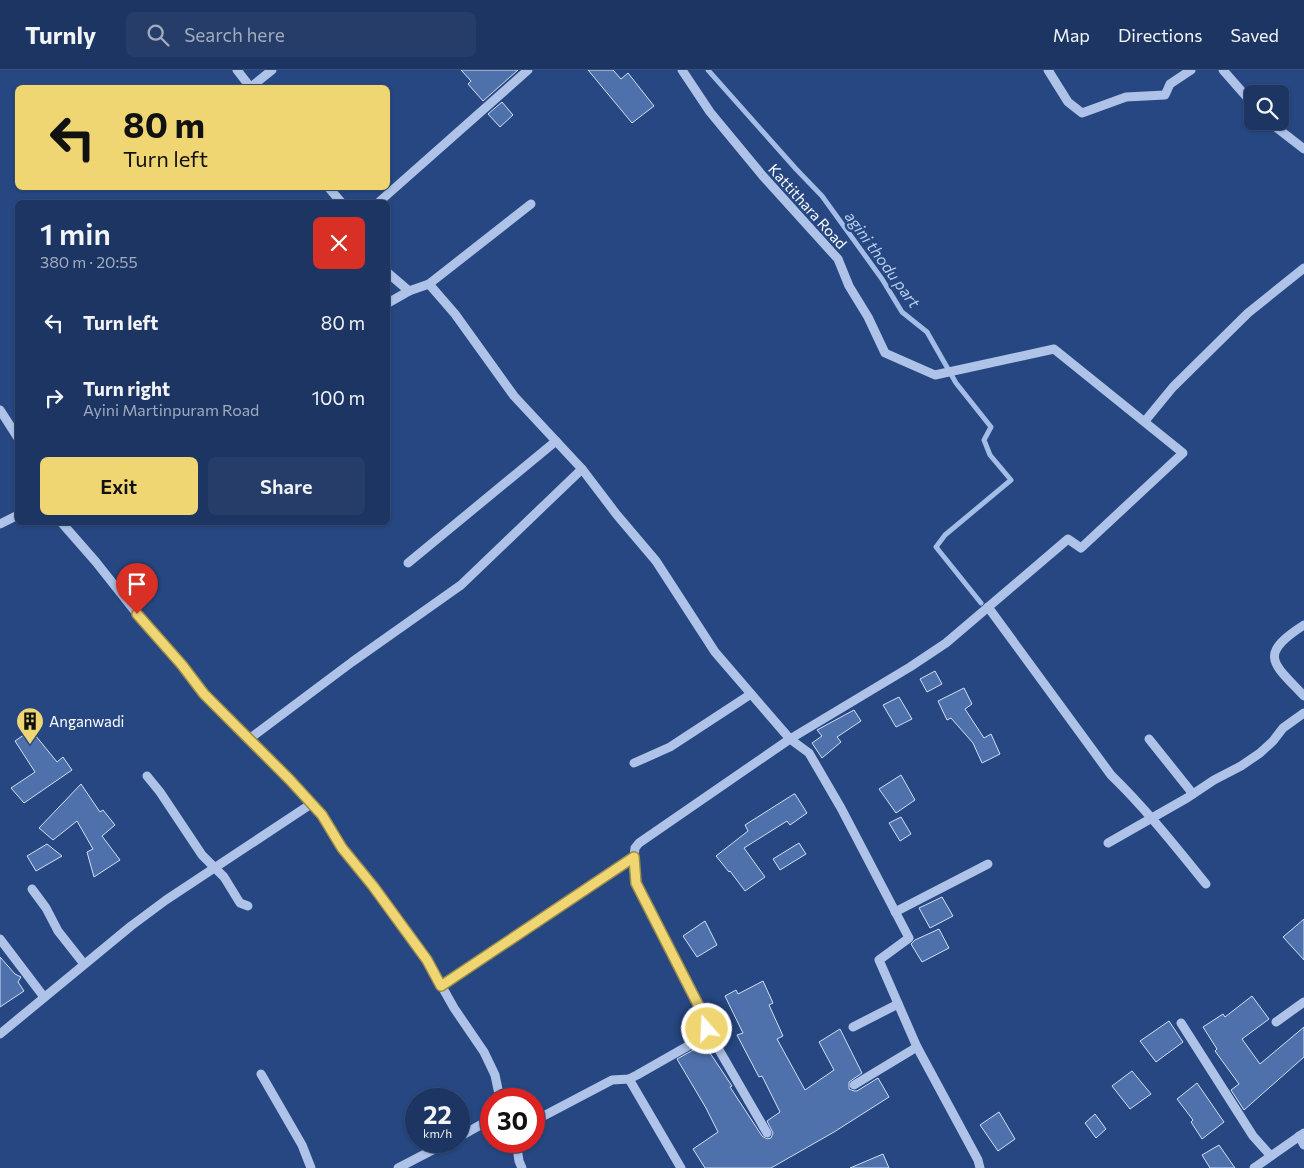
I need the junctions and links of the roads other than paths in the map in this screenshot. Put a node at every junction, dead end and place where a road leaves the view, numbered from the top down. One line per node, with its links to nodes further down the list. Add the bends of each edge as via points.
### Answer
1 (237, 70): 8 (street)
2 (272, 70): 9 (street)
3 (528, 70): 15 (street)
4 (682, 70): 23 (street, Kattithara Road, via 710,112 838,259 885,352 935,375 1054,349)
5 (1048, 70): 6 (street, via 1068,102 1082,112 1126,98 1165,95 1170,84)
6 (1191, 70)
7 (1223, 70): 10 (street)
8 (249, 85)
9 (253, 85)
10 (1244, 94)
11 (1279, 130): 12 (street)
12 (1304, 150)
13 (331, 190): 14 (street)
14 (339, 200)
15 (381, 200)
16 (531, 204): 19 (street)
17 (1304, 268): 23 (street, via 1248,313 1173,387)
18 (390, 275): 20 (street)
19 (428, 284): 20 (street); 25 (street, via 455,314 514,396)
20 (409, 291): 21 (street)
21 (390, 302)
22 (0, 410): 24 (street)
23 (1145, 421): 31 (street, via 1183,453 1081,548 1068,539)
24 (15, 433)
25 (556, 441): 26 (street); 30 (street)
26 (582, 469): 33 (street, via 656,561 715,652); 37 (street, via 460,585)
27 (15, 516): 28 (street)
28 (0, 524)
29 (64, 525): 37 (street, via 204,694)
30 (408, 563)
31 (988, 607): 38 (street, via 946,643); 43 (street, via 1112,775)
32 (1304, 625): 34 (street, via 1276,648 1273,658 1276,666)
33 (751, 694): 38 (street); 39 (street, via 670,746)
34 (1304, 696)
35 (1304, 713): 41 (street, via 1283,728 1260,753)
36 (1149, 738): 41 (street)
37 (249, 739): 42 (street)
38 (790, 739): 45 (street, via 645,838 635,848); 51 (street, via 808,753 842,808)
39 (634, 762)
40 (147, 776): 47 (street)
41 (1193, 794): 43 (street)
42 (311, 804): 47 (street); 54 (street, via 427,960)
43 (1151, 817): 44 (street); 48 (street)
44 (1108, 843)
45 (634, 857): 54 (street); 61 (street, via 636,883 706,1020)
46 (988, 864): 51 (street)
47 (214, 868): 50 (street, via 224,877 240,903); 53 (street, via 152,910)
48 (1206, 884)
49 (32, 889): 53 (street, via 58,932)
50 (248, 906)
51 (895, 912): 57 (street, via 909,938 879,960)
52 (0, 939): 55 (street)
53 (84, 964): 55 (street)
54 (441, 986): 67 (street, via 484,1052)
55 (44, 997): 62 (street)
56 (1304, 1002): 58 (street)
57 (898, 1004): 60 (street); 63 (street)
58 (1276, 1022)
59 (1181, 1023): 74 (street, via 1253,1136)
60 (854, 1027)
61 (707, 1029): 65 (street, via 702,1038); 69 (street)
62 (0, 1034)
63 (917, 1048): 66 (street); 79 (street)
64 (262, 1074): 75 (street, via 302,1145)
65 (629, 1079): 68 (street, via 612,1080); 78 (street)
66 (854, 1085)
67 (498, 1088)
68 (545, 1115)
69 (768, 1133)
70 (1301, 1134): 71 (street); 74 (street)
71 (1304, 1145)
72 (427, 1153): 76 (street)
73 (517, 1153): 77 (street)
74 (1271, 1156): 80 (street)
75 (311, 1168)
76 (398, 1168)
77 (522, 1168)
78 (681, 1168)
79 (980, 1168)
80 (1254, 1168)

